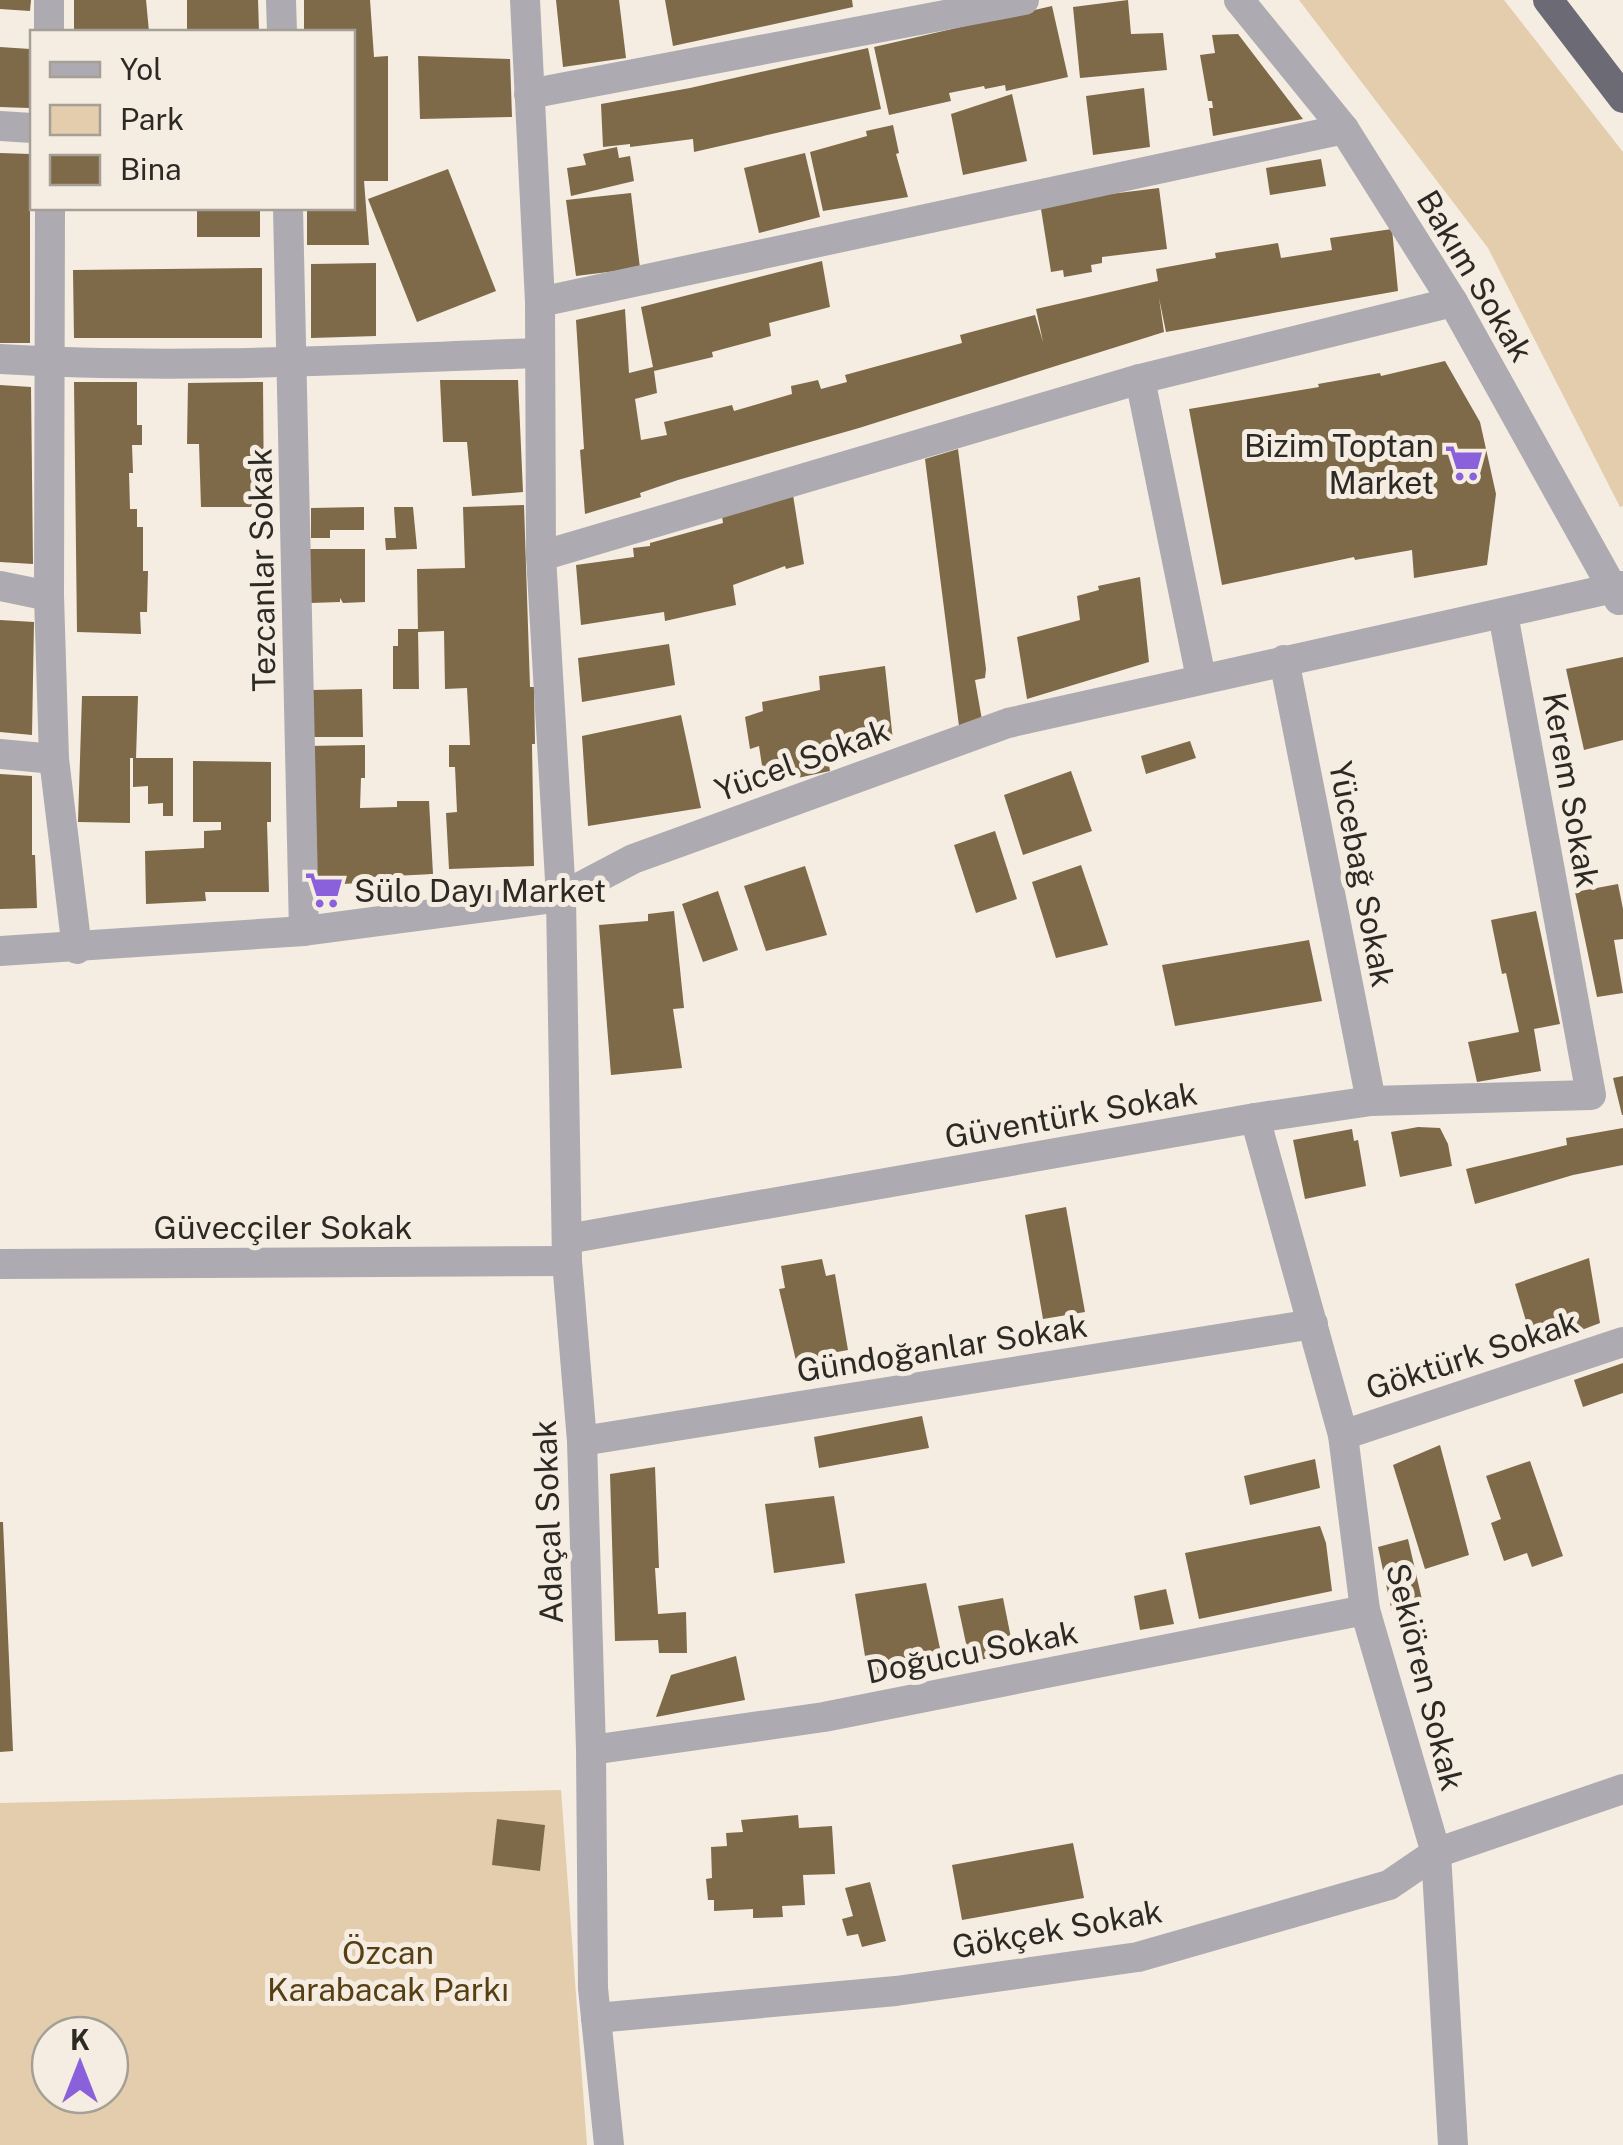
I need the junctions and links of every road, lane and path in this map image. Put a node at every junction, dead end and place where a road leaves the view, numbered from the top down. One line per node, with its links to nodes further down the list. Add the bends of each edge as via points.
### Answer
1 (48, 0): 7 (street)
2 (281, 0): 8 (street)
3 (525, 0): 9 (street, Adaçal Sokak)
4 (1024, 0): 9 (street)
5 (1239, 0): 13 (street, Bakım Sokak)
6 (1548, 0): 10 (highway)
7 (49, 30)
8 (282, 30)
9 (529, 94): 16 (street, Adaçal Sokak)
10 (1623, 98)
11 (0, 126): 12 (street)
12 (30, 128)
13 (1344, 128): 16 (street); 17 (street, Bakım Sokak)
14 (50, 210): 21 (street)
15 (288, 210): 20 (street, Tezcanlar Sokak)
16 (540, 302): 18 (street, Adaçal Sokak)
17 (1454, 302): 22 (street); 25 (street, Bakım Sokak)
18 (540, 353): 20 (street); 23 (street, Adaçal Sokak)
19 (0, 359): 21 (street)
20 (294, 361): 21 (street); 33 (street, Tezcanlar Sokak)
21 (50, 362): 26 (street)
22 (1140, 379): 23 (street); 29 (street)
23 (542, 556): 32 (street, Adaçal Sokak)
24 (0, 586): 26 (street)
25 (1618, 593): 27 (street, Yücel Sokak)
26 (49, 596): 31 (street)
27 (1503, 614): 28 (street, Yücel Sokak); 36 (street, Kerem Sokak)
28 (1284, 660): 29 (street, Yücel Sokak); 37 (street, Yücebağ Sokak)
29 (1201, 678): 32 (street, Yücel Sokak, via 1008,723 633,859)
30 (0, 754): 31 (street)
31 (54, 759): 34 (street)
32 (561, 896): 33 (street, Yücel Sokak); 39 (street, Adaçal Sokak)
33 (304, 931): 34 (street, Yücel Sokak)
34 (76, 949): 35 (street, Yücel Sokak)
35 (0, 951)
36 (1591, 1096): 37 (street, Güventürk Sokak)
37 (1371, 1101): 38 (street, Güventürk Sokak)
38 (1255, 1118): 39 (street, Güventürk Sokak); 41 (street, Sekiören Sokak)
39 (567, 1250): 40 (street, Güvecçiler Sokak); 44 (street, Adaçal Sokak)
40 (0, 1264)
41 (1313, 1324): 43 (street, Sekiören Sokak); 44 (street, Gündoğanlar Sokak)
42 (1623, 1342): 43 (street, Göktürk Sokak)
43 (1343, 1434): 45 (street, Sekiören Sokak)
44 (582, 1442): 46 (street, Adaçal Sokak)
45 (1365, 1610): 46 (street, Doğucu Sokak, via 824,1717); 48 (street, Sekiören Sokak)
46 (591, 1750): 49 (street, Adaçal Sokak)
47 (1623, 1789): 48 (street, Gökçek Sokak)
48 (1436, 1853): 49 (street, Gökçek Sokak, via 1389,1885 1138,1956 896,1990); 51 (street, Sekiören Sokak)
49 (596, 2018): 50 (street, Adaçal Sokak)
50 (609, 2145)
51 (1453, 2145)

